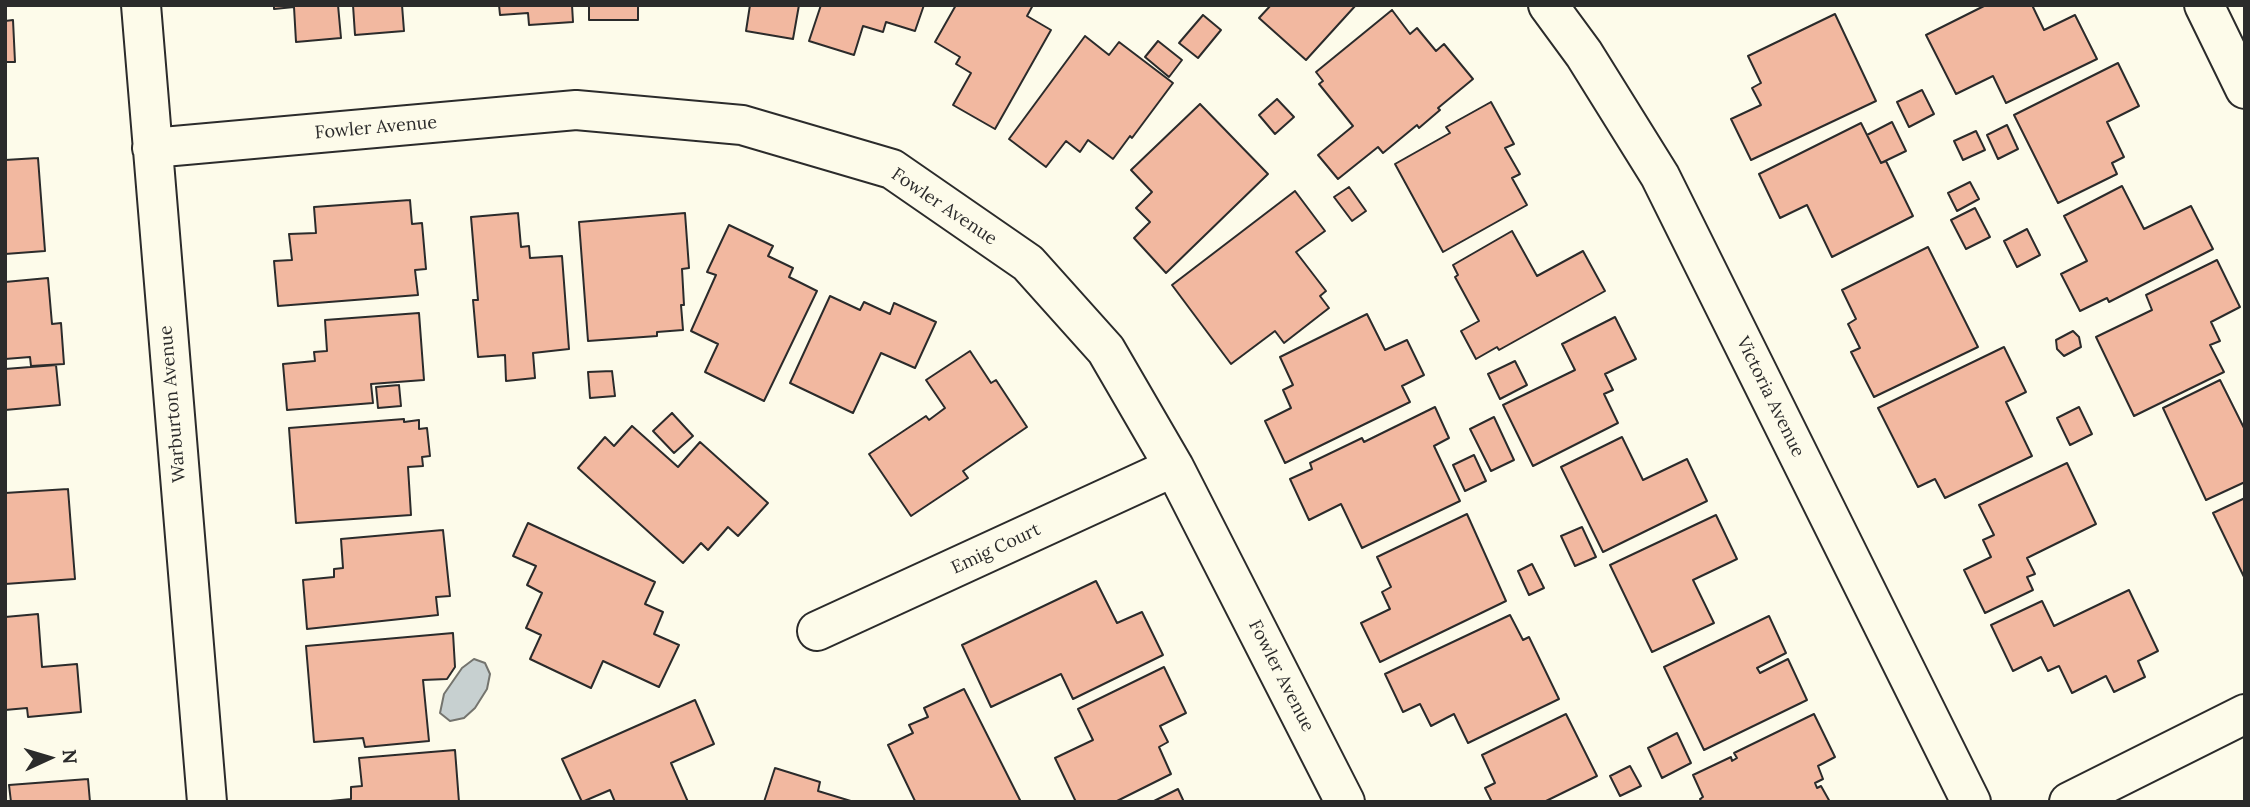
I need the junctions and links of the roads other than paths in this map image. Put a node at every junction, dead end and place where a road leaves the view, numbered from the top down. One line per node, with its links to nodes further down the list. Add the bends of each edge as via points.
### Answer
1 (141, 5): 5 (street, Warburton Avenue)
2 (1548, 5): 11 (street, Victoria Avenue, via 1660,176)
3 (2204, 5): 4 (street)
4 (2245, 89)
5 (152, 148): 6 (street, Fowler Avenue, via 576,110 742,125 892,169 1028,263 1106,350); 9 (street, Warburton Avenue)
6 (1174, 467): 7 (street, Emig Court); 10 (street, Fowler Avenue)
7 (817, 631)
8 (2245, 714): 12 (street)
9 (207, 802)
10 (1345, 802)
11 (1971, 802)
12 (2069, 802)

